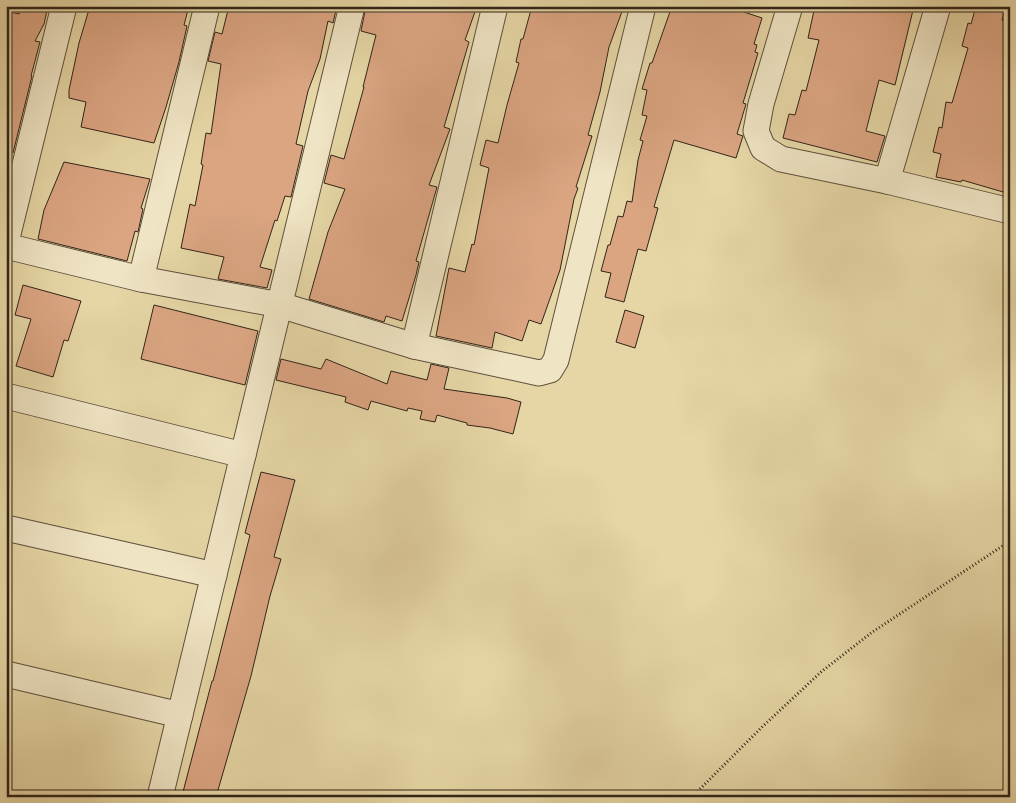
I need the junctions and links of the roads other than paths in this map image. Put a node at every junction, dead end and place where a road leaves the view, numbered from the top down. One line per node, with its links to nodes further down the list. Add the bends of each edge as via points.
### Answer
1 (64, 6): 10 (street)
2 (207, 6): 12 (street)
3 (352, 6): 13 (street)
4 (495, 6): 14 (street)
5 (643, 6): 14 (street, via 556,360 550,370 540,373)
6 (790, 6): 8 (street, via 761,104 756,131 763,148 781,159)
7 (938, 6): 8 (street)
8 (887, 181): 9 (street)
9 (1010, 211)
10 (6, 242)
11 (6, 246): 12 (street)
12 (142, 279): 13 (street)
13 (280, 305): 14 (street); 16 (street)
14 (414, 346)
15 (6, 396): 16 (street)
16 (243, 454): 18 (street)
17 (6, 528): 18 (street)
18 (214, 575): 20 (street)
19 (6, 674): 20 (street)
20 (180, 715): 21 (street)
21 (160, 797)

